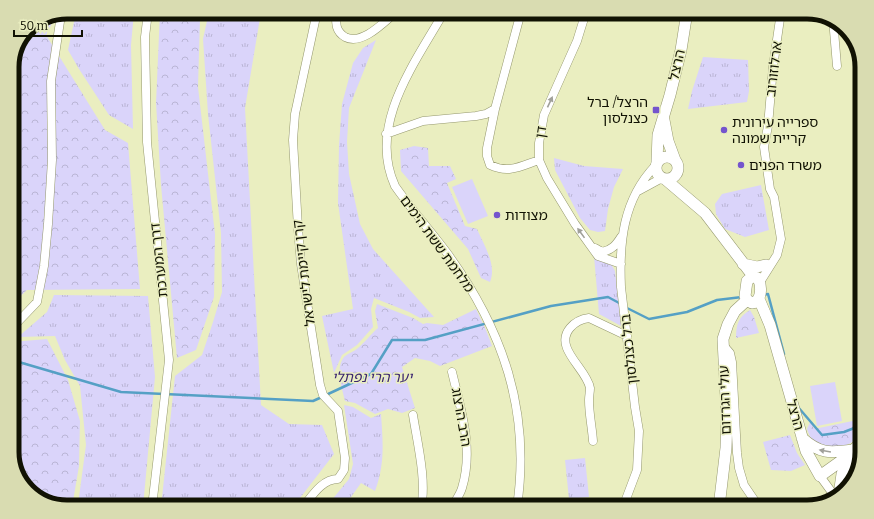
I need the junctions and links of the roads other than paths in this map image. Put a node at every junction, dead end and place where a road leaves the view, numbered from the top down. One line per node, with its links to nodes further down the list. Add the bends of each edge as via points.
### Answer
1 (147, 19): 42 (street, דרך המערכת, via 145,37 147,142 169,360)
2 (315, 19): 43 (street, קרן קיימת לישראל, via 295,114 293,140 298,228 301,264 320,385 323,394 338,411 345,458 344,470 338,480 332,479 323,484)
3 (336, 19): 4 (street, via 340,33 353,40 362,38)
4 (387, 19)
5 (440, 19): 15 (street, מלחמת ששת הימים, via 403,84)
6 (519, 19): 13 (street)
7 (584, 19): 16 (street, דן, one-way to 7, via 538,142 544,115 577,41)
8 (686, 19): 14 (street, הרצל, via 681,50)
9 (780, 19): 24 (street, ארלוזורוב, via 764,147 770,189 774,196 781,234)
10 (60, 20): 31 (street, via 51,81 52,160 44,266 37,302)
11 (834, 27): 12 (street)
12 (837, 66)
13 (495, 110): 15 (street, via 476,116 423,120); 16 (street, via 487,148 490,165 510,170)
14 (663, 118): 17 (street, הרצל, via 658,135); 18 (street, הרצל)
15 (386, 134): 46 (street, מלחמת ששת הימים, via 387,163 395,186 448,254 484,311 502,351 510,375 517,414 521,463)
16 (539, 160): 25 (street, דן, one-way to 16, via 547,178)
17 (656, 164): 18 (street, via 659,159 665,157 672,158); 19 (street, via 656,173); 20 (street, ברל כצנלסון, via 645,176)
18 (676, 164): 19 (street, via 677,172 672,178); 21 (street, הרצל)
19 (663, 179): 20 (street); 21 (street, הרצל)
20 (638, 191): 22 (street, ברל כצנלסון, via 631,201)
21 (691, 200): 23 (street, הרצל)
22 (622, 236): 25 (street, via 610,250 602,252); 26 (street, ברל כצנלסון)
23 (727, 243): 27 (street, הרצל); 29 (street, הרצל)
24 (780, 244): 28 (street); 29 (street, ארלוזורוב, via 777,255)
25 (591, 246): 26 (street, דן, via 598,256)
26 (621, 264): 32 (street, ברל כצנלסון)
27 (742, 264): 28 (street, via 757,267); 29 (street, הרצל)
28 (766, 265): 29 (street)
29 (754, 279): 30 (street, via 746,296)
30 (753, 301): 33 (street, עולי הגרדום, via 735,312 723,339); 36 (street, הרצל, via 770,325)
31 (19, 321)
32 (627, 336): 37 (street, via 589,318 582,319 567,332 565,341 569,353 590,387); 47 (street, ברל כצנלסון, via 639,438 637,470)
33 (724, 346): 48 (street, עולי הגרדום, via 727,418); 49 (street, via 730,353 732,362 739,468 744,485)
34 (452, 372): 45 (street, הרב הרצוג, via 466,433 467,452 462,489)
35 (413, 415): 44 (street, via 420,456)
36 (802, 438): 38 (street, one-way to 36, via 823,452); 39 (street, הרצל)
37 (593, 440)
38 (853, 450): 39 (street); 40 (street, via 842,474)
39 (820, 476): 41 (street, הרצל)
40 (840, 487)
41 (832, 493)
42 (153, 500)
43 (309, 500)
44 (421, 500)
45 (456, 500)
46 (518, 500)
47 (626, 500)
48 (721, 500)
49 (754, 500)

